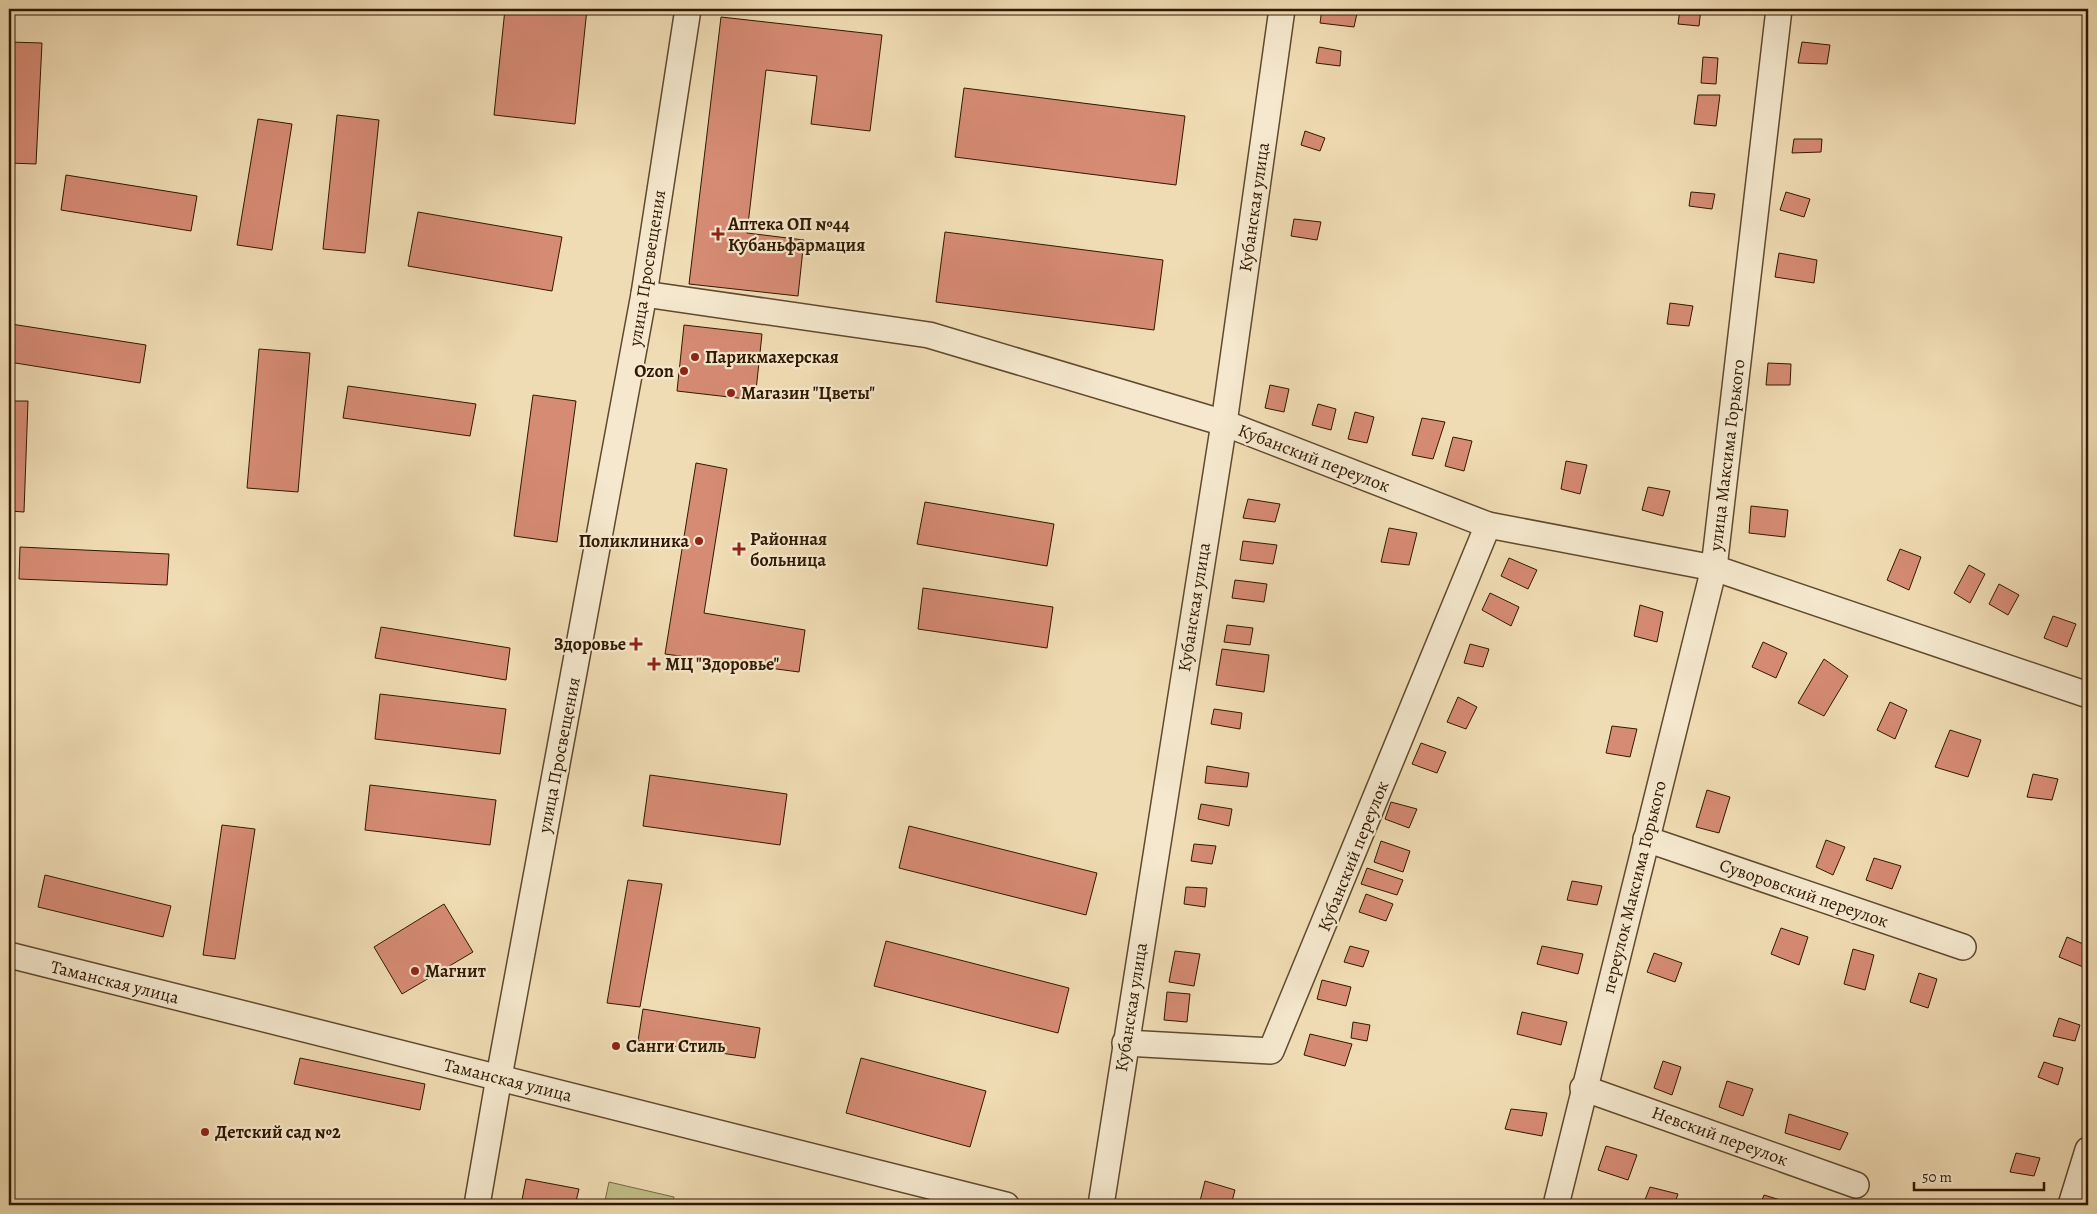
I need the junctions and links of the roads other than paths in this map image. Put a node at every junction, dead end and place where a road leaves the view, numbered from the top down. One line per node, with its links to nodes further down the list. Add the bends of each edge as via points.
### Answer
1 (688, 9): 4 (street, улица Просвещения)
2 (1282, 9): 5 (street, Кубанская улица)
3 (1779, 9): 7 (street, улица Максима Горького)
4 (644, 294): 5 (street, Кубанский переулок, via 929,335); 13 (street, улица Просвещения)
5 (1224, 423): 6 (street, Кубанский переулок); 12 (street, Кубанская улица)
6 (1488, 525): 7 (street, Кубанский переулок); 12 (street, Кубанский переулок, via 1271,1052)
7 (1714, 568): 8 (street, улица Максима Горького); 9 (street, переулок Максима Горького)
8 (2088, 696)
9 (1646, 839): 10 (street, Суворовский переулок); 14 (street, переулок Максима Горького)
10 (1963, 947)
11 (9, 955): 13 (street, Таманская улица)
12 (1125, 1043): 19 (street, Кубанская улица)
13 (499, 1077): 17 (street, улица Просвещения); 18 (street, Таманская улица)
14 (1584, 1088): 16 (street, Невский переулок); 20 (street, переулок Максима Горького)
15 (2088, 1150): 21 (street)
16 (1856, 1185)
17 (477, 1205)
18 (1006, 1205)
19 (1101, 1205)
20 (1556, 1205)
21 (2071, 1205)

